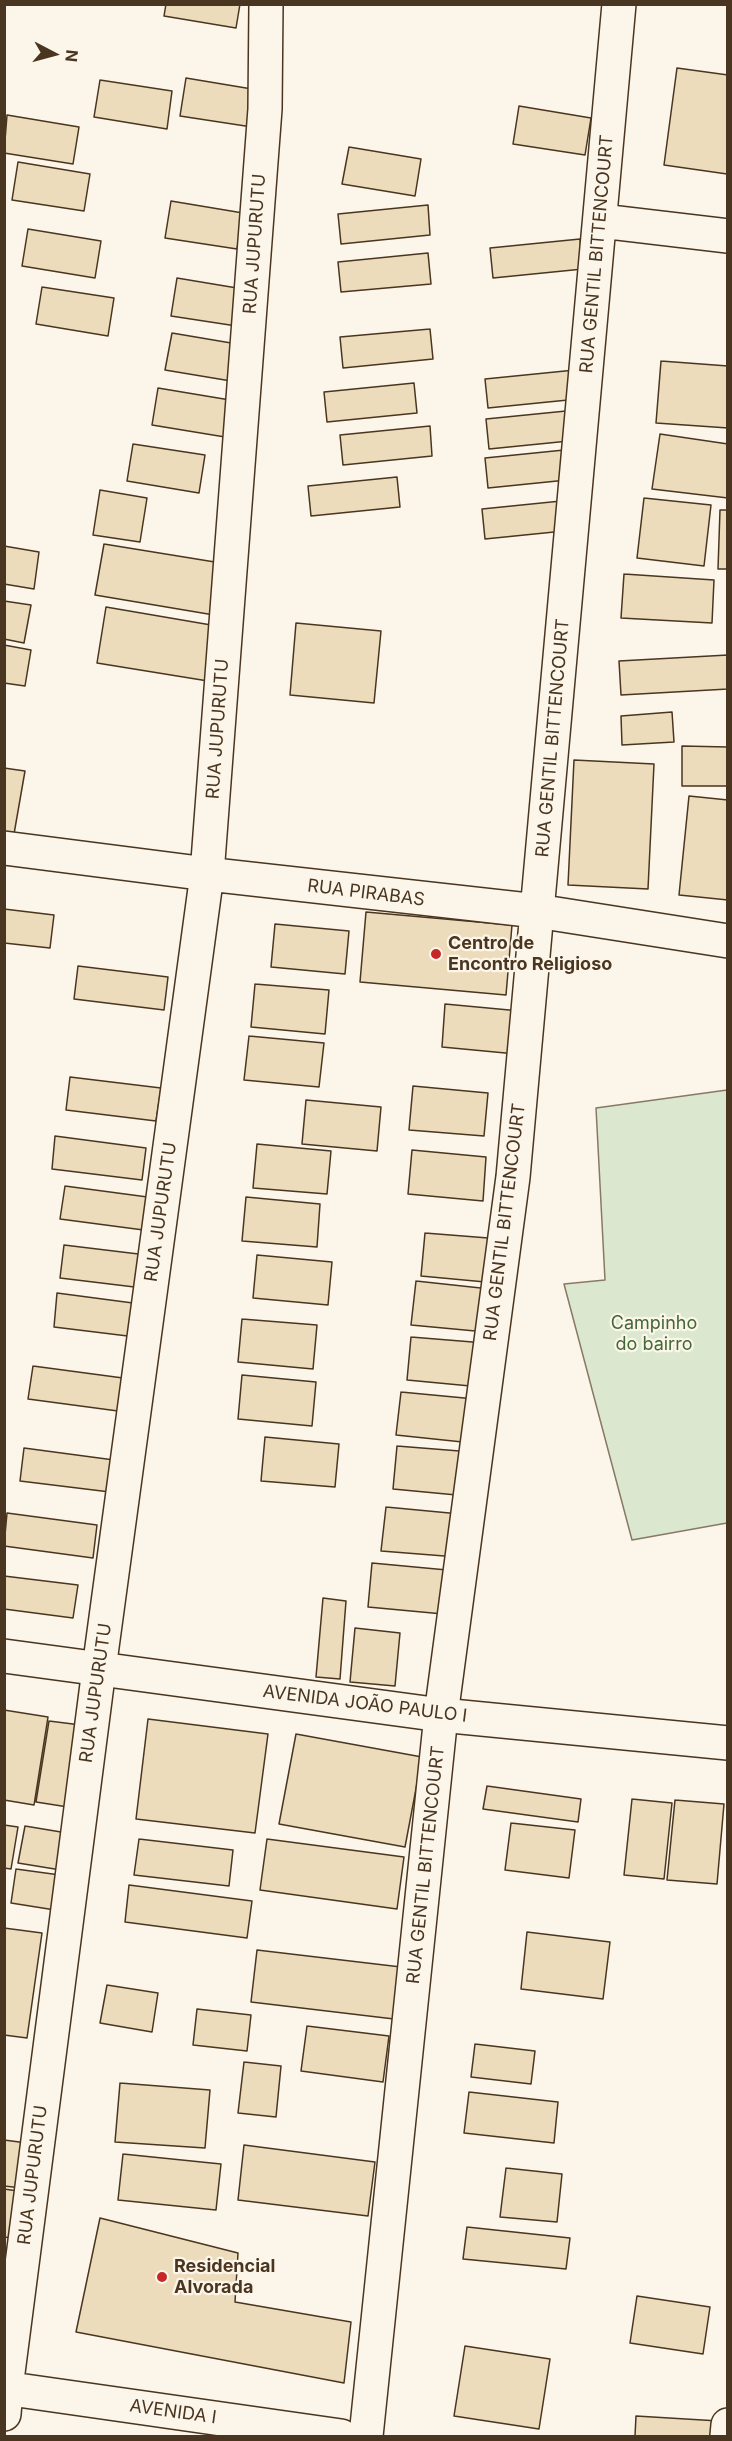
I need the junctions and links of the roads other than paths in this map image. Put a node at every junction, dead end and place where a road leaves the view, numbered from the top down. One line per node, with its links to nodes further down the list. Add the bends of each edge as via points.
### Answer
1 (266, 4): 6 (street, RUA JUPURUTU, via 265,109)
2 (619, 4): 3 (street, RUA GENTIL BITTENCOURT)
3 (601, 221): 4 (street); 7 (street, RUA GENTIL BITTENCOURT)
4 (728, 236)
5 (4, 848): 6 (street, RUA PIRABAS)
6 (207, 874): 7 (street, RUA PIRABAS); 10 (street, RUA JUPURUTU)
7 (537, 911): 8 (street, RUA PIRABAS); 11 (street, RUA GENTIL BITTENCOURT, via 513,1177)
8 (728, 941)
9 (4, 1656): 10 (street, AVENIDA JOÃO PAULO I)
10 (99, 1669): 11 (street, AVENIDA JOÃO PAULO I); 13 (street, RUA JUPURUTU)
11 (441, 1715): 12 (street, AVENIDA JOÃO PAULO I); 16 (street, RUA GENTIL BITTENCOURT)
12 (728, 1743)
13 (5, 2396): 15 (street, AVENIDA I)
14 (728, 2425): 17 (street)
15 (341, 2436)
16 (366, 2436)
17 (727, 2436)

